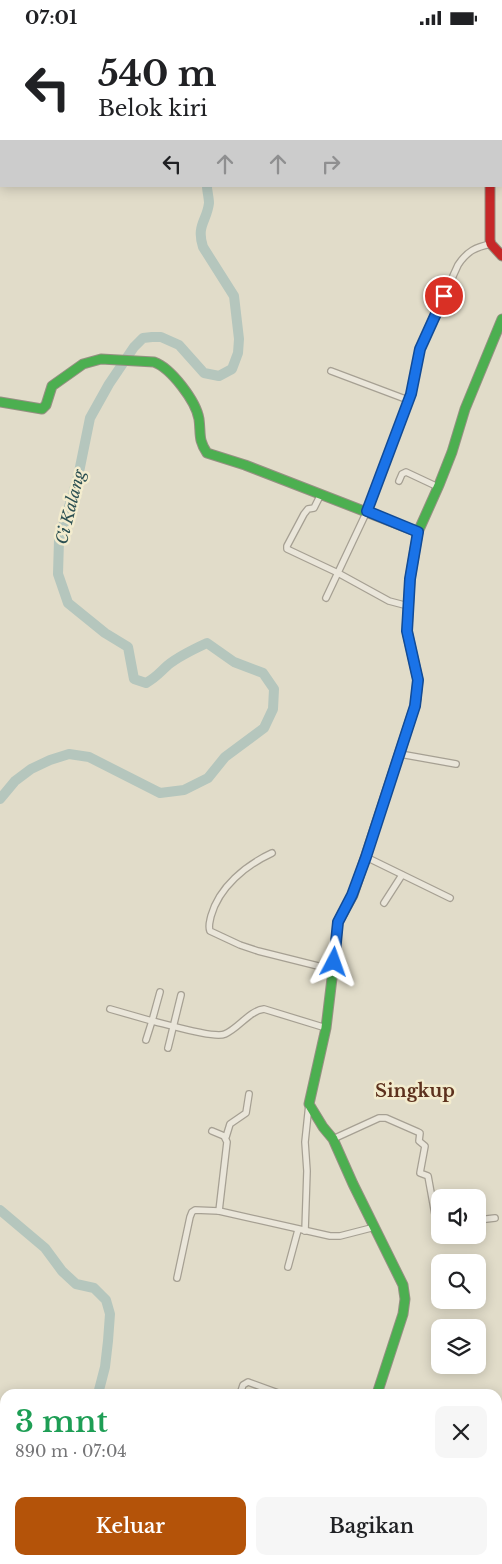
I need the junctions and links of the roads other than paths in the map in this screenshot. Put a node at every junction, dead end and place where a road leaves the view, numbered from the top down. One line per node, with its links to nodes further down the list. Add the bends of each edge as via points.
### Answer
1 (490, 187): 2 (street)
2 (491, 244): 3 (street); 6 (street, via 473,249 458,265 420,349)
3 (502, 256)
4 (502, 319): 9 (street, via 465,409)
5 (330, 371): 6 (street)
6 (408, 400): 11 (street)
7 (0, 402): 10 (street, via 42,409 58,379 93,360 154,362 174,376 196,407 200,441 207,453)
8 (399, 481): 9 (street, via 406,472)
9 (438, 487): 12 (street)
10 (320, 494): 11 (street); 13 (street, via 314,508 304,514 287,547)
11 (367, 511): 12 (street); 13 (street)
12 (418, 532): 15 (street)
13 (338, 573): 14 (street); 15 (street, via 389,601)
14 (326, 598)
15 (408, 606): 16 (street, via 407,631 417,669 418,690)
16 (400, 754): 17 (street); 19 (street)
17 (456, 764)
18 (272, 853): 23 (street, via 247,868 219,896 212,912 210,931 258,951)
19 (366, 857): 20 (street); 23 (street, via 338,922)
20 (402, 875): 21 (street); 22 (street)
21 (450, 898)
22 (384, 903)
23 (334, 971): 29 (street)
24 (160, 992): 27 (street)
25 (181, 995): 28 (street)
26 (110, 1009): 27 (street)
27 (152, 1021): 28 (street); 30 (street)
28 (174, 1025): 29 (street, via 222,1035 264,1009); 31 (street)
29 (326, 1028): 33 (street)
30 (146, 1040)
31 (168, 1048)
32 (249, 1093): 35 (street, via 246,1113 230,1124)
33 (309, 1104): 36 (street); 43 (street, via 304,1142 307,1171)
34 (212, 1131): 35 (street)
35 (226, 1137): 38 (street)
36 (333, 1139): 37 (street, via 379,1117 418,1132 419,1141 425,1146 420,1173 428,1176); 41 (street)
37 (431, 1192)
38 (218, 1211): 42 (street); 45 (street, via 195,1210 191,1214)
39 (495, 1218): 40 (street)
40 (486, 1220)
41 (374, 1227): 43 (street, via 335,1236); 48 (street, via 402,1280 405,1299)
42 (298, 1230): 43 (street); 44 (street)
43 (305, 1231)
44 (288, 1267)
45 (176, 1278)
46 (242, 1389): 47 (street, via 248,1382)
47 (267, 1389)
48 (379, 1389)

